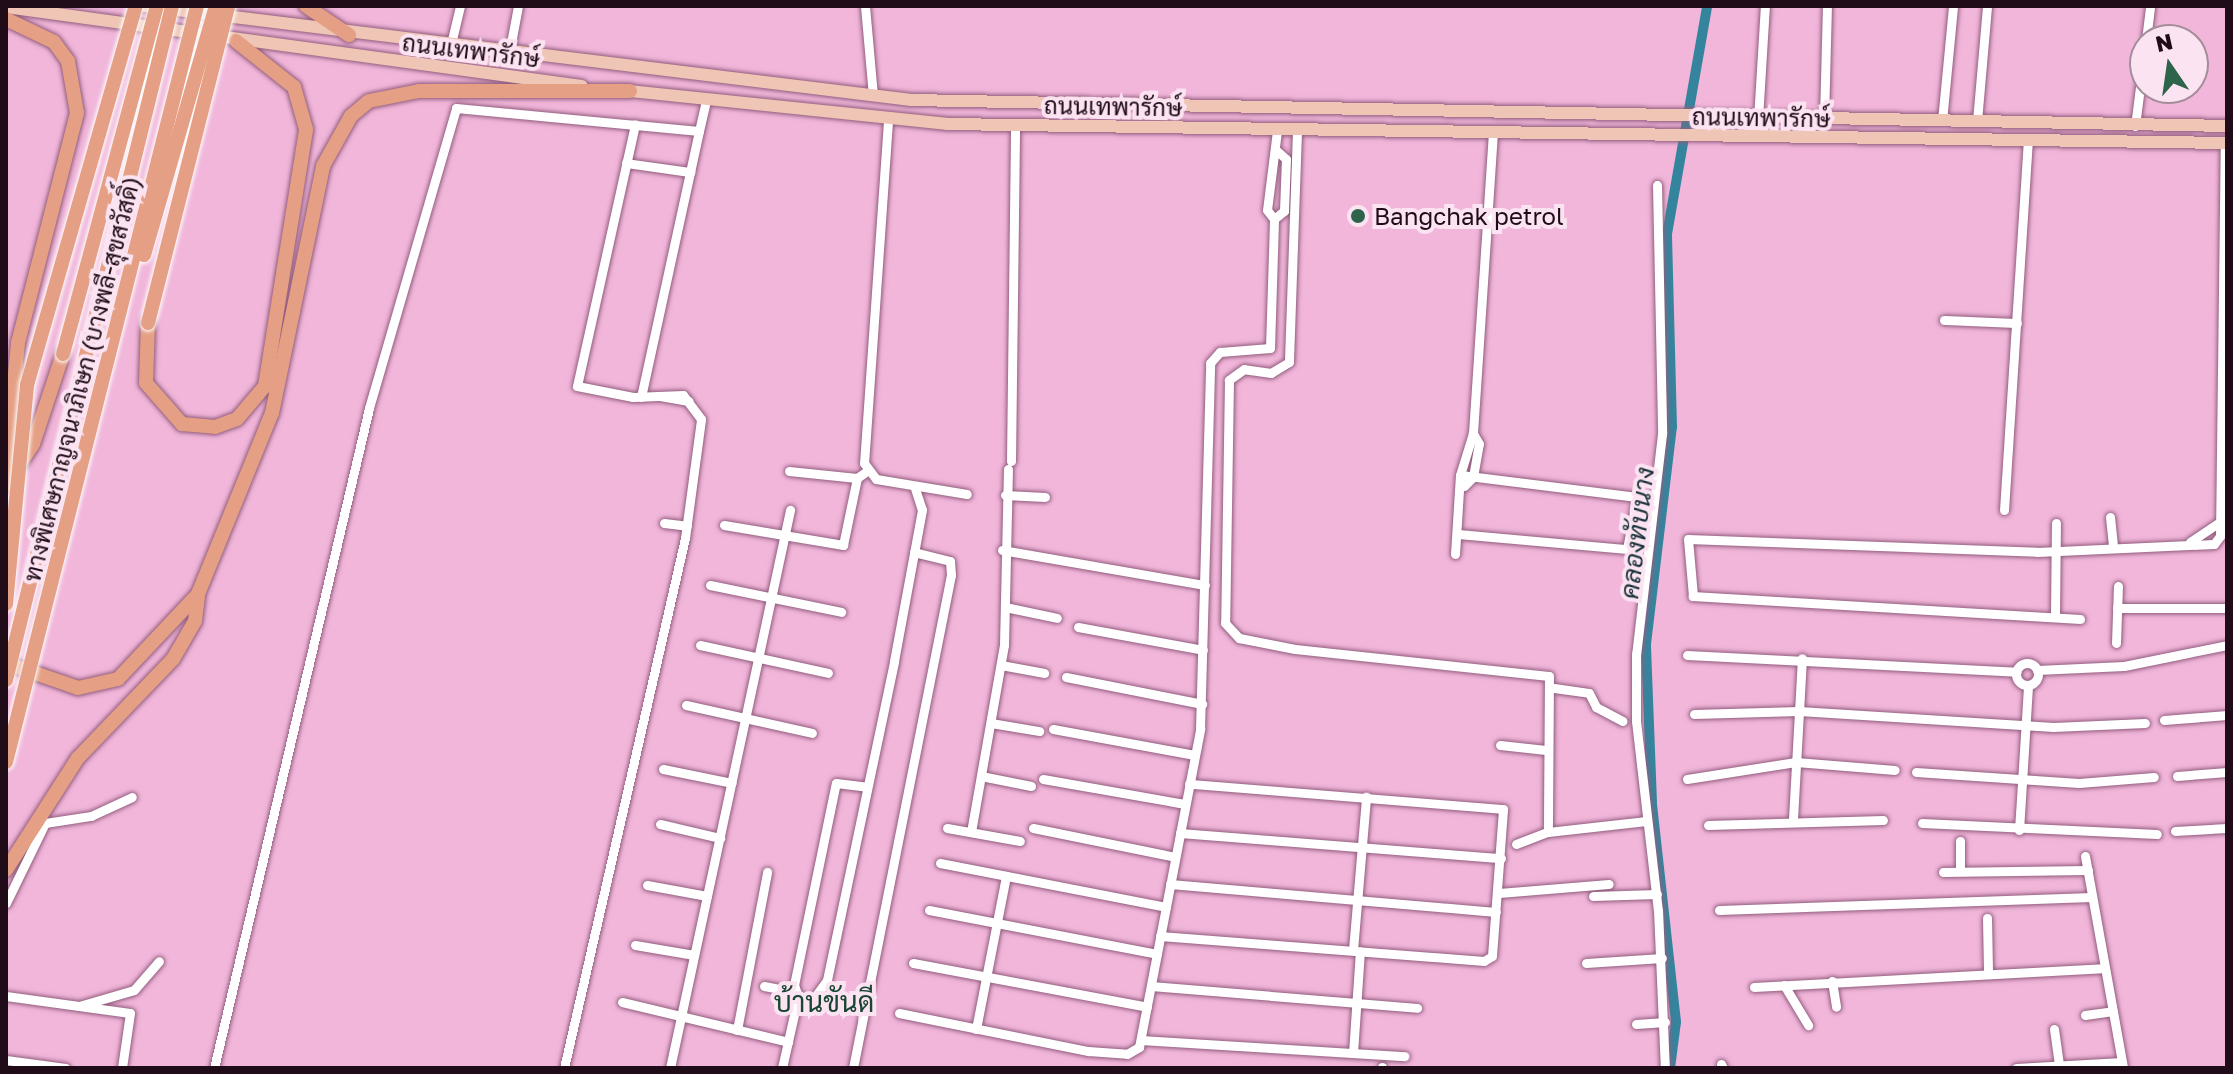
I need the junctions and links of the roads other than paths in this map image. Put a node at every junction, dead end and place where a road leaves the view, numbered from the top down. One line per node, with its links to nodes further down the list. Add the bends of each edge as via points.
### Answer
1 (136, 6): 86 (highway, bridge, via 27,385)
2 (144, 6): 18 (main road, ถนนเทพารักษ์)
3 (157, 6): 59 (highway, bridge, via 63,354 33,444)
4 (172, 6): 109 (highway, ทางพิเศษกาญจนาภิเษก (บางพลี-สุขสวัสดิ์), bridge)
5 (197, 6): 50 (highway, ทางพิเศษกาญจนาภิเษก (บางพลี-สุขสวัสดิ์), bridge)
6 (216, 6): 50 (highway, bridge)
7 (228, 6): 19 (highway, bridge, via 148,323 146,383 182,424 215,427 237,419 265,386 306,129 294,87)
8 (306, 6): 18 (highway)
9 (460, 6): 20 (street)
10 (518, 6): 21 (street)
11 (865, 6): 23 (street)
12 (1765, 6): 27 (street)
13 (1827, 6): 28 (street)
14 (1953, 6): 30 (street)
15 (1987, 6): 31 (street)
16 (6, 7): 19 (main road, ถนนเทพารักษ์)
17 (6, 19): 53 (highway, via 33,30 68,61 77,113 18,343)
18 (349, 35): 20 (main road, ถนนเทพารักษ์)
19 (236, 41): 22 (main road, ถนนเทพารักษ์)
20 (450, 48): 21 (main road, ถนนเทพารักษ์)
21 (509, 54): 23 (main road, ถนนเทพารักษ์)
22 (630, 91): 24 (main road, ถนนเทพารักษ์); 84 (highway, via 419,91 369,101 351,116 326,155 272,413)
23 (873, 96): 26 (main road, ถนนเทพารักษ์)
24 (706, 100): 29 (main road, ถนนเทพารักษ์); 37 (street)
25 (2138, 104): 34 (street)
26 (1165, 106): 27 (main road, ถนนเทพารักษ์); 36 (main road)
27 (1758, 119): 28 (main road, ถนนเทพารักษ์)
28 (1824, 119): 30 (main road, ถนนเทพารักษ์)
29 (888, 121): 33 (main road, ถนนเทพารักษ์); 55 (street)
30 (1942, 121): 31 (main road, ถนนเทพารักษ์)
31 (1977, 121): 34 (main road, ถนนเทพารักษ์)
32 (635, 124): 37 (street); 44 (street); 240 (street, via 456,108 369,408)
33 (1015, 125): 36 (main road, ถนนเทพารักษ์); 63 (street)
34 (2135, 126): 35 (main road, ถนนเทพารักษ์)
35 (2227, 126)
36 (1165, 129): 38 (main road, ถนนเทพารักษ์)
37 (699, 131): 45 (street)
38 (1277, 131): 39 (main road, ถนนเทพารักษ์); 43 (street)
39 (1297, 131): 40 (main road, ถนนเทพารักษ์); 111 (street, via 1289,362 1271,373 1244,369 1229,380 1228,630 1295,649 1532,672 1549,676)
40 (1493, 134): 41 (main road, ถนนเทพารักษ์); 52 (street)
41 (2028, 142): 42 (main road, ถนนเทพารักษ์); 49 (street)
42 (2226, 143): 68 (street)
43 (1277, 151): 47 (street, via 1269,159 1267,210); 47 (street, via 1286,159 1284,211)
44 (626, 163): 45 (street); 51 (street, via 577,386)
45 (690, 172): 51 (street)
46 (1657, 185): 150 (street, via 1661,447 1636,654)
47 (1274, 219): 82 (street, via 1270,348 1220,352 1210,363)
48 (1944, 320): 49 (street)
49 (2017, 323): 66 (street)
50 (119, 324): 129 (highway, ทางพิเศษกาญจนาภิเษก (บางพลี-สุขสวัสดิ์), bridge)
51 (641, 397): 72 (street, via 689,401 701,419)
52 (1473, 433): 56 (street); 57 (street)
53 (6, 463)
54 (789, 471): 58 (street)
55 (867, 471): 58 (street); 61 (street)
56 (1460, 475): 57 (street); 60 (street)
57 (1473, 477): 60 (street); 73 (street, via 1636,493 1632,547)
58 (857, 478): 74 (street, via 843,545)
59 (6, 485)
60 (1464, 486): 73 (street)
61 (915, 489): 62 (street); 79 (street, via 922,510)
62 (967, 494)
63 (1005, 495): 64 (street); 77 (street)
64 (1045, 497)
65 (790, 510): 74 (street)
66 (2004, 510)
67 (2110, 517): 76 (street)
68 (2220, 522): 75 (street); 75 (street, via 2214,544)
69 (664, 523): 72 (street)
70 (2056, 523): 78 (street)
71 (724, 525): 74 (street)
72 (687, 526): 241 (street)
73 (1458, 534): 80 (street)
74 (786, 538): 85 (street)
75 (2190, 542): 76 (street)
76 (2113, 547): 78 (street)
77 (1002, 550): 82 (street); 87 (street)
78 (2058, 551): 91 (street); 91 (street, via 1693,536 1687,545 1693,596)
79 (914, 552): 144 (street); 217 (street, via 950,561 951,575)
80 (1455, 554)
81 (710, 585): 85 (street)
82 (1205, 585): 98 (street)
83 (2118, 586): 88 (street)
84 (198, 594): 102 (highway, via 118,679 78,688); 172 (highway, via 195,621 173,659 78,758)
85 (772, 600): 90 (street); 100 (street)
86 (6, 604)
87 (1005, 607): 92 (street); 103 (street)
88 (2117, 608): 89 (street); 95 (street)
89 (2227, 608)
90 (841, 612)
91 (2055, 615): 93 (street)
92 (1057, 618)
93 (2080, 619)
94 (1078, 627): 98 (street)
95 (2116, 643)
96 (700, 645): 100 (street)
97 (2227, 645): 104 (street, via 2124,666)
98 (1203, 650): 112 (street)
99 (1687, 655): 101 (street)
100 (758, 658): 106 (street); 117 (street)
101 (1802, 658): 105 (street); 114 (street)
102 (6, 663)
103 (1001, 665): 107 (street); 120 (street)
104 (2037, 670): 105 (street, via 2026,663); 110 (street)
105 (2017, 672): 110 (street)
106 (828, 673)
107 (1044, 673)
108 (1066, 677): 112 (street)
109 (6, 680)
110 (2028, 685): 122 (street)
111 (1554, 688): 119 (street, via 1589,693 1596,707); 127 (street)
112 (1202, 704): 128 (street)
113 (686, 705): 117 (street)
114 (1799, 711): 115 (street); 122 (street); 130 (street)
115 (1694, 714)
116 (2227, 715): 118 (street)
117 (746, 718): 125 (street); 141 (street)
118 (2164, 720)
119 (1622, 721)
120 (991, 723): 124 (street); 135 (street)
121 (2145, 723): 122 (street)
122 (2024, 726): 140 (street)
123 (1053, 729): 128 (street)
124 (1039, 731)
125 (812, 733)
126 (1500, 745): 127 (street)
127 (1546, 750): 160 (street)
128 (1195, 755): 142 (street)
129 (6, 762)
130 (1796, 762): 132 (street); 139 (street); 148 (street)
131 (663, 769): 141 (street)
132 (1895, 770)
133 (1916, 772): 140 (street)
134 (2227, 772): 136 (street)
135 (981, 776): 143 (street); 159 (street)
136 (2177, 776)
137 (2154, 777): 140 (street)
138 (1043, 779): 147 (street)
139 (1687, 779)
140 (2021, 779): 157 (street)
141 (732, 783): 163 (street)
142 (1189, 784): 146 (street); 147 (street)
143 (1031, 786)
144 (867, 787): 211 (street, via 836,783); 212 (street, via 827,980)
145 (132, 797): 187 (street, via 91,816 45,823)
146 (1366, 797): 167 (street); 170 (street, via 1498,806 1504,813)
147 (1185, 804): 161 (street)
148 (1793, 819): 149 (street); 153 (street)
149 (1883, 820)
150 (1646, 821): 160 (street); 182 (street)
151 (1922, 823): 157 (street)
152 (660, 824): 163 (street)
153 (1708, 825)
154 (947, 828): 159 (street)
155 (1033, 828): 169 (street)
156 (2227, 828): 158 (street)
157 (2019, 830): 162 (street)
158 (2175, 831)
159 (971, 832): 164 (street)
160 (1548, 832): 166 (street)
161 (1180, 833): 167 (street); 169 (street)
162 (2157, 834)
163 (720, 838): 183 (street)
164 (1020, 841)
165 (1960, 841): 174 (street)
166 (1516, 844)
167 (1361, 847): 170 (street); 186 (street)
168 (2085, 856): 173 (street)
169 (1175, 857): 178 (street)
170 (1501, 858): 181 (street)
171 (940, 863): 177 (street)
172 (6, 870)
173 (2088, 870): 174 (street); 185 (street)
174 (1960, 871): 176 (street)
175 (767, 872): 230 (street)
176 (1943, 872)
177 (1006, 876): 188 (street); 193 (street)
178 (1170, 884): 186 (street); 188 (street)
179 (1609, 884): 181 (street)
180 (647, 885): 183 (street)
181 (1499, 893): 191 (street)
182 (1657, 894): 184 (street); 199 (street)
183 (707, 896): 198 (street)
184 (1593, 896)
185 (2092, 897): 190 (street); 203 (street)
186 (1358, 900): 191 (street); 196 (street)
187 (6, 903)
188 (1166, 907): 194 (street)
189 (929, 910): 193 (street)
190 (1719, 910)
191 (1496, 912): 196 (street, via 1489,960)
192 (1987, 918): 204 (street)
193 (997, 925): 197 (street); 205 (street)
194 (1160, 936): 196 (street); 197 (street)
195 (635, 945): 198 (street)
196 (1356, 951): 215 (street)
197 (1157, 954): 209 (street)
198 (694, 955): 224 (street)
199 (1662, 958): 202 (street); 225 (street)
200 (159, 961): 216 (street, via 134,990)
201 (913, 963): 205 (street)
202 (1586, 963)
203 (2102, 968): 204 (street); 221 (street)
204 (1988, 972): 206 (street)
205 (987, 976): 218 (street); 228 (street)
206 (1832, 981): 207 (street); 219 (street)
207 (1784, 985): 210 (street); 227 (street)
208 (764, 986): 211 (street)
209 (1151, 986): 215 (street); 218 (street)
210 (1754, 987)
211 (796, 994): 212 (street); 232 (street)
212 (817, 994): 217 (street)
213 (6, 996): 216 (street)
214 (622, 1002): 224 (street)
215 (1358, 1004): 220 (street); 233 (street)
216 (79, 1006): 239 (street, via 133,1017)
217 (864, 1007): 244 (street)
218 (1147, 1007): 231 (street)
219 (1836, 1007)
220 (1417, 1008)
221 (2113, 1011): 223 (street); 237 (street)
222 (899, 1013): 228 (street)
223 (2085, 1015)
224 (681, 1018): 230 (street); 242 (street)
225 (1665, 1022): 226 (street); 245 (street)
226 (1636, 1024)
227 (1808, 1025)
228 (976, 1029): 231 (street, via 1118,1054 1135,1052)
229 (2054, 1029): 236 (street)
230 (737, 1030): 232 (street)
231 (1141, 1040): 233 (street)
232 (788, 1042): 243 (street)
233 (1353, 1053): 234 (street)
234 (1405, 1056)
235 (6, 1060): 238 (street)
236 (2059, 1065): 237 (street); 246 (street)
237 (2122, 1065)
238 (65, 1068)
239 (122, 1068)
240 (214, 1068)
241 (564, 1068)
242 (670, 1068)
243 (782, 1068)
244 (853, 1068)
245 (1665, 1068)
246 (2016, 1068)

